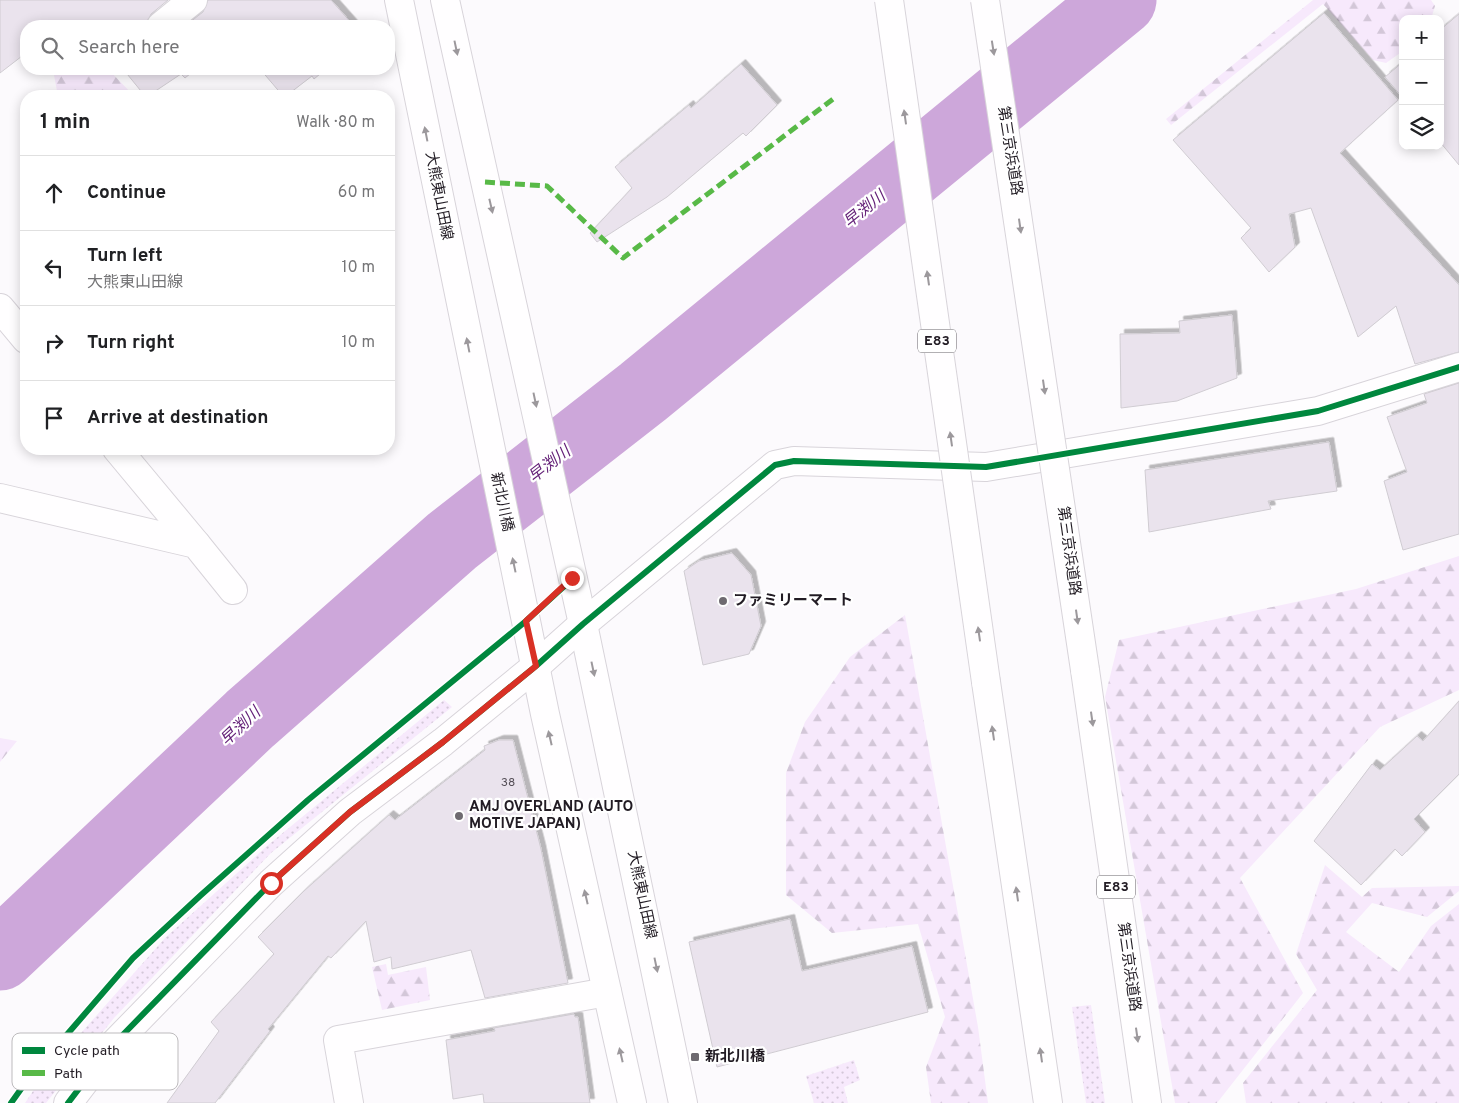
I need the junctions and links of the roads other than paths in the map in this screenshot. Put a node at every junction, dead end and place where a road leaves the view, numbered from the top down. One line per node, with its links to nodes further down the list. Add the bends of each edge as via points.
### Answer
1 (193, 0): 6 (main road)
2 (398, 0): 10 (main road, 大熊東山田線, one-way to 2)
3 (445, 0): 15 (main road, 大熊東山田線, one-way to 15)
4 (889, 0): 24 (main road, E83, one-way to 4, bridge)
5 (985, 0): 25 (main road, 第三京浜道路 / E83, one-way to 25, bridge)
6 (168, 20)
7 (0, 308): 8 (main road)
8 (20, 332)
9 (1459, 367): 15 (main road, via 1318,411 986,467 794,461 774,465)
10 (478, 392): 16 (main road, 新北川橋, one-way to 10)
11 (122, 455): 13 (main road)
12 (0, 498): 13 (main road)
13 (196, 544): 14 (main road)
14 (233, 590)
15 (583, 624): 16 (main road); 23 (main road, 大熊東山田線, one-way to 23)
16 (536, 666): 17 (main road, one-way to 16); 18 (main road, via 350,812 271,883)
17 (607, 992): 21 (main road, via 338,1040); 22 (main road, one-way to 17)
18 (125, 1033)
19 (78, 1090): 20 (main road)
20 (68, 1103)
21 (349, 1103)
22 (632, 1103)
23 (683, 1103)
24 (1048, 1103)
25 (1147, 1103)

